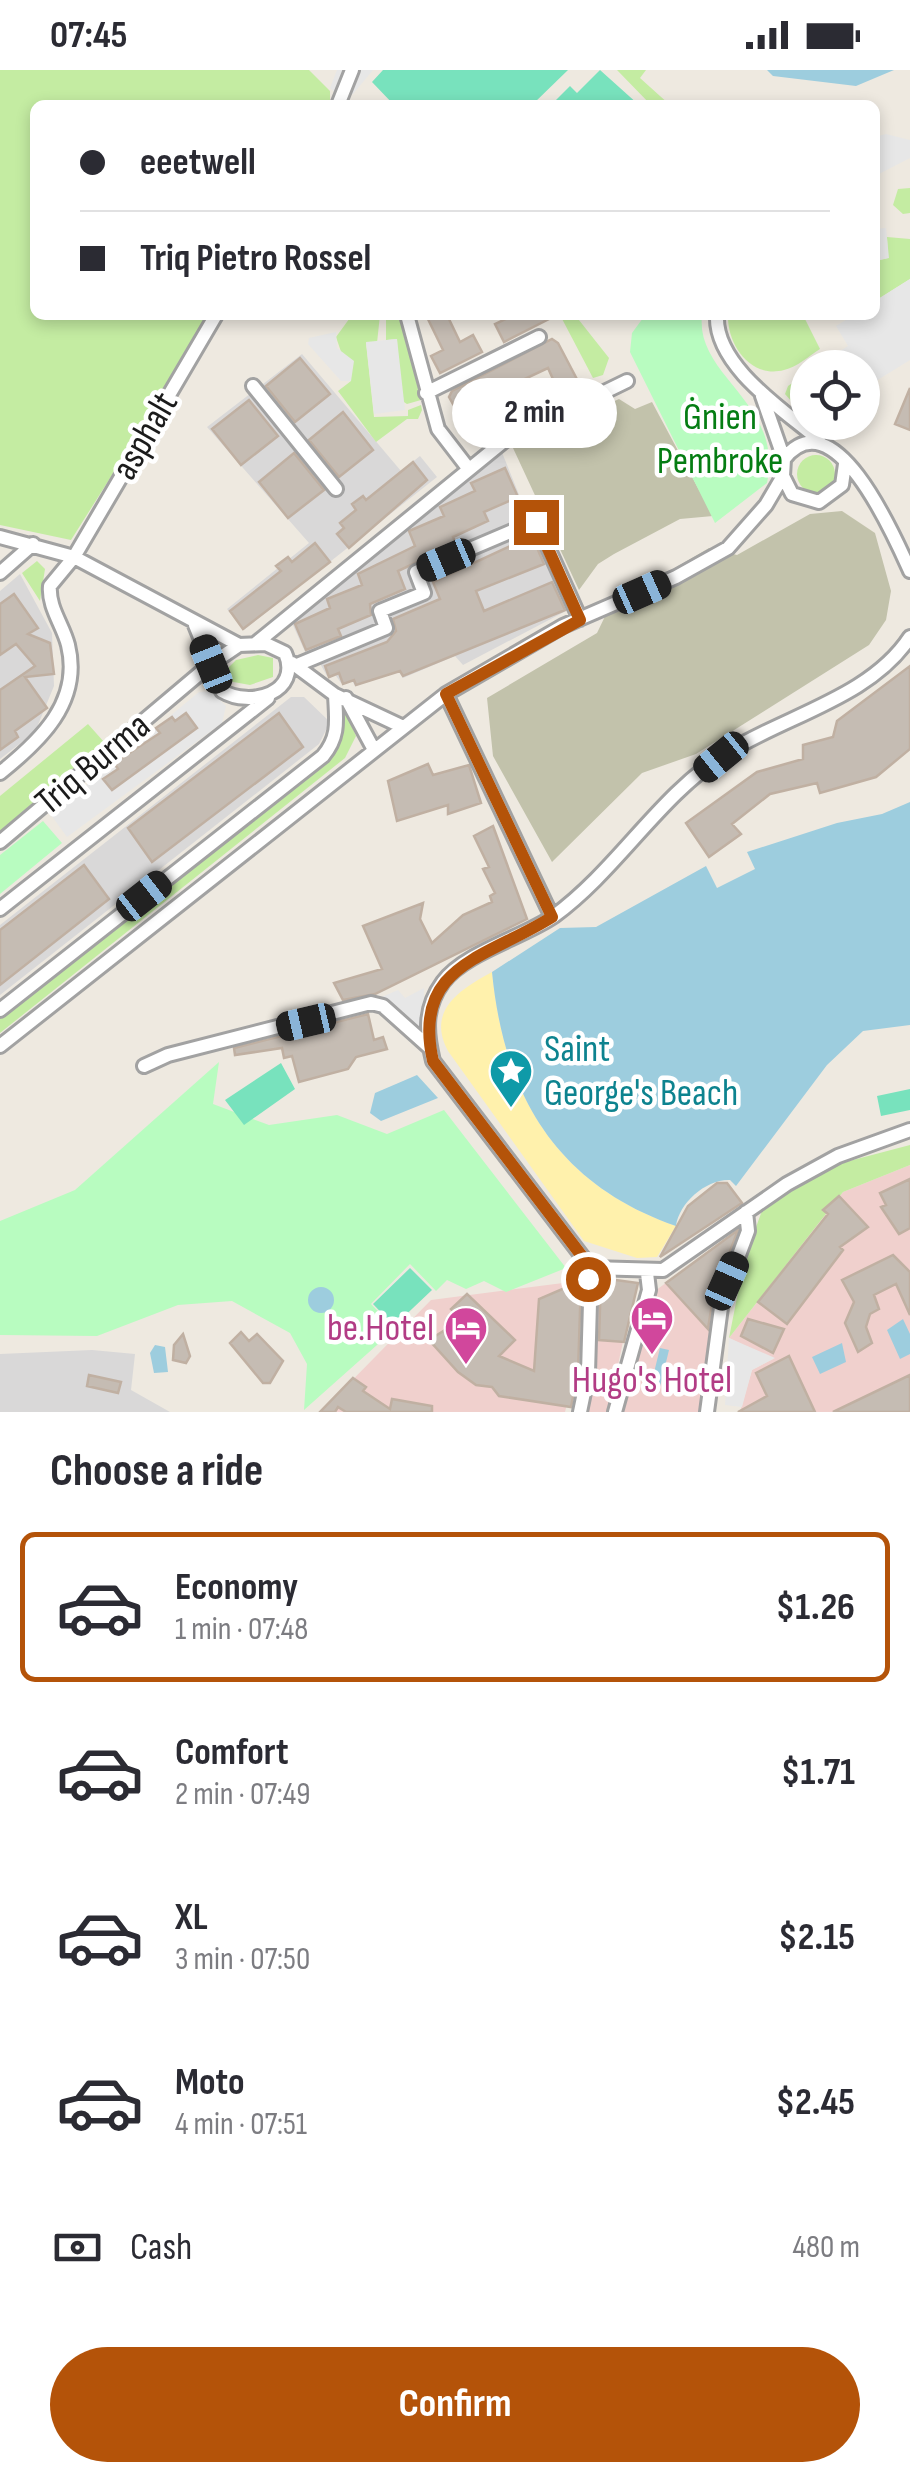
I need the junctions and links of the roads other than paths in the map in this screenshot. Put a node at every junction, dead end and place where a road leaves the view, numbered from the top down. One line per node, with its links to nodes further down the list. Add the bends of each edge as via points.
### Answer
1 (352, 70): 2 (street)
2 (340, 100)
3 (213, 320): 20 (street, asphalt)
4 (408, 320): 9 (street)
5 (718, 320): 10 (street, via 723,346)
6 (539, 337): 9 (street)
7 (626, 381): 15 (street, via 504,441)
8 (253, 386): 17 (street)
9 (426, 393): 15 (street, via 438,429)
10 (761, 394): 11 (street); 13 (street)
11 (790, 417)
12 (820, 440): 13 (street, via 800,444); 14 (street, via 836,448)
13 (784, 459): 16 (street)
14 (845, 464): 16 (street, via 842,485 819,502 792,494); 21 (street, via 876,504)
15 (468, 468): 23 (street)
16 (783, 476): 24 (street, via 728,548)
17 (336, 489)
18 (0, 538): 19 (street)
19 (34, 544): 20 (street); 22 (street)
20 (74, 557): 25 (street); 42 (street, asphalt, via 49,594 69,647 67,693 42,739)
21 (910, 571)
22 (0, 573)
23 (286, 620): 27 (street); 29 (street, via 282,642)
24 (580, 620): 29 (street, via 536,522 416,572 424,593 380,611 386,628); 35 (street)
25 (195, 625): 28 (street); 30 (street)
26 (910, 637): 45 (street, via 873,674 721,757)
27 (255, 644): 28 (street); 29 (street)
28 (239, 645): 30 (street)
29 (290, 660): 31 (street); 33 (street)
30 (211, 664): 32 (street); 34 (street, Triq Burma)
31 (283, 682): 33 (street); 38 (street)
32 (217, 683): 34 (street, Triq Burma); 36 (street)
33 (321, 686): 37 (street)
34 (185, 687): 43 (street, Triq Burma)
35 (446, 694): 39 (street); 45 (street)
36 (229, 695): 38 (street); 40 (street)
37 (341, 697): 39 (street); 41 (street); 46 (street, via 334,744 323,756)
38 (268, 698): 40 (street)
39 (401, 726): 41 (street)
40 (227, 728): 44 (street)
41 (373, 748): 47 (street)
42 (0, 773)
43 (0, 842)
44 (0, 909)
45 (552, 917): 48 (street, via 444,979 425,1028)
46 (0, 1010)
47 (0, 1046)
48 (430, 1048): 49 (street, via 372,1003); 52 (street, via 433,1061)
49 (144, 1066)
50 (910, 1130): 51 (street, via 838,1156)
51 (746, 1212): 53 (street, via 672,1267); 56 (street, via 748,1230 722,1300)
52 (591, 1268): 53 (street); 54 (street, via 588,1373)
53 (647, 1273): 55 (street, via 649,1290)
54 (580, 1412)
55 (615, 1412)
56 (707, 1412)

